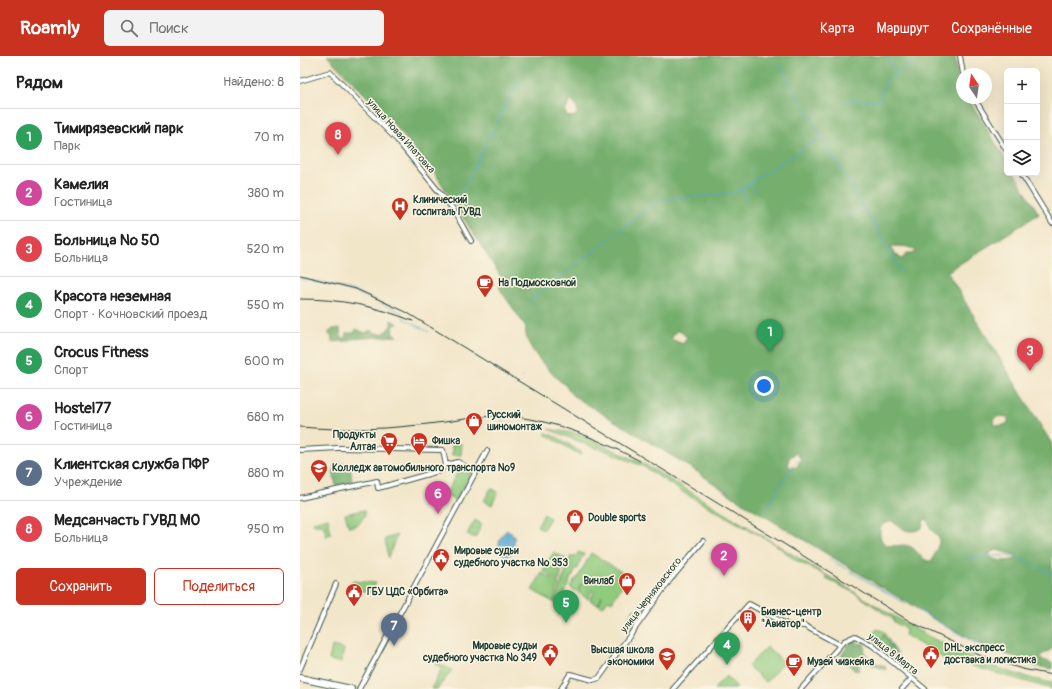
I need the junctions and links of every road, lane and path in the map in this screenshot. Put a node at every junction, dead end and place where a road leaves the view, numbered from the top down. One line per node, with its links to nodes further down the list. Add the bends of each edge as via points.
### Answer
1 (960, 56): 2 (street)
2 (962, 68)
3 (300, 81): 8 (street, улица Новая Ипатовка, via 330,72 399,143 453,210)
4 (978, 104): 5 (street)
5 (1004, 146)
6 (1023, 176): 7 (street)
7 (1052, 223)
8 (470, 241)
9 (300, 450): 11 (street, via 443,450)
10 (487, 451): 12 (street)
11 (446, 464): 12 (street, via 458,462); 13 (street, via 439,471 378,488 377,481)
12 (475, 472): 21 (street)
13 (300, 498)
14 (703, 541): 22 (street, улица Черняховского, via 599,678 593,680 570,674)
15 (336, 584): 17 (street)
16 (840, 646): 19 (street, улица 8 Марта, via 850,637 858,637 872,645); 23 (street, via 805,626 788,625 749,604); 24 (street)
17 (300, 668)
18 (300, 678): 20 (street)
19 (912, 678): 25 (street); 26 (street, улица 8 Марта)
20 (351, 689)
21 (359, 689)
22 (561, 689)
23 (674, 689)
24 (801, 689)
25 (902, 689)
26 (924, 689)

